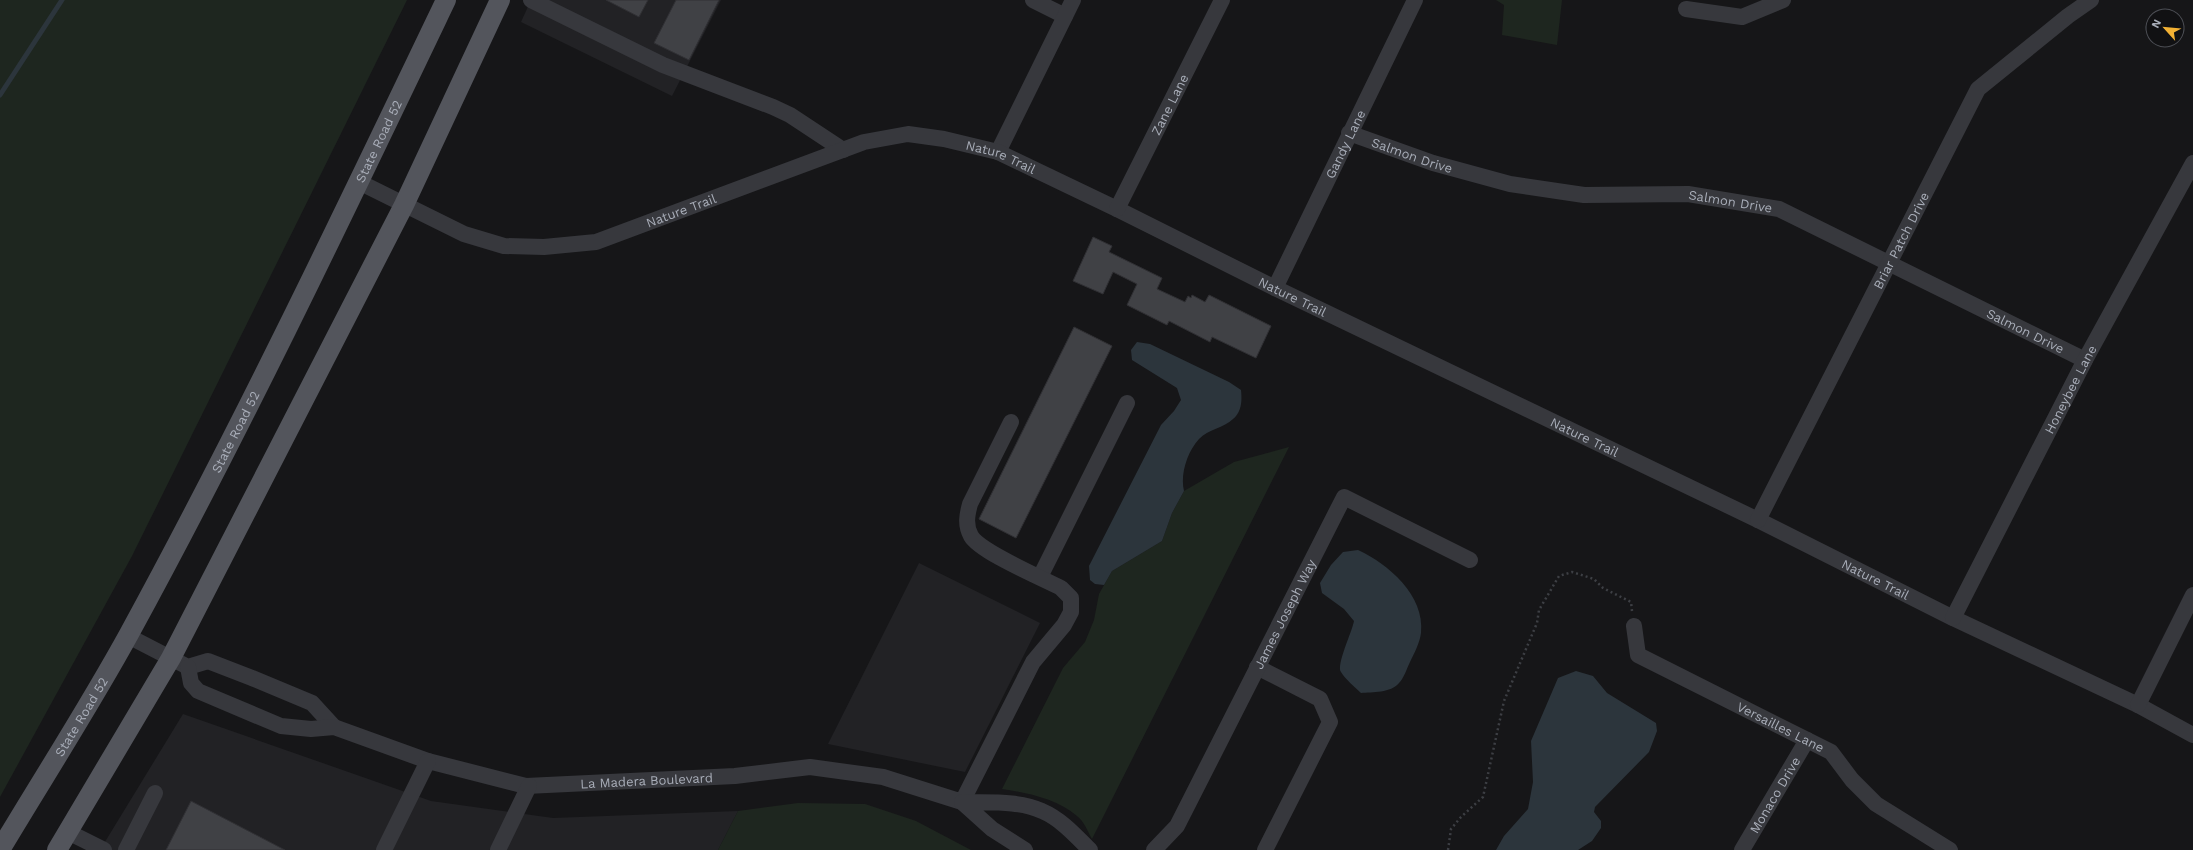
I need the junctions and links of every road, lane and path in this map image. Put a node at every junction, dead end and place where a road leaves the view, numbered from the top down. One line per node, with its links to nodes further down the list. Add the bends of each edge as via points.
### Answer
1 (446, 0): 16 (main road, State Road 52)
2 (500, 0): 17 (main road)
3 (531, 0): 13 (street, via 663,65 790,115)
4 (1033, 0): 11 (street)
5 (1073, 0): 11 (street)
6 (1222, 0): 18 (street, Zane Lane)
7 (1415, 0): 12 (street, Gandy Lane)
8 (1783, 0): 10 (street, via 1742,17)
9 (2091, 0): 19 (street, Briar Patch Drive, via 1978,89)
10 (1686, 9)
11 (1065, 16): 14 (street)
12 (1349, 133): 19 (street, Salmon Drive, via 1433,163 1510,184 1584,195 1688,194 1779,209); 20 (street, Gandy Lane)
13 (843, 150): 14 (street, Nature Trail, via 864,142 908,134 944,139); 17 (street, Nature Trail, via 596,242 544,247 504,246 464,234)
14 (998, 152): 18 (street, Nature Trail)
15 (2193, 163): 21 (street, Honeybee Lane)
16 (359, 182): 17 (street, Nature Trail); 30 (main road, State Road 52, via 203,494)
17 (404, 205): 31 (main road)
18 (1117, 208): 20 (street, Nature Trail)
19 (1890, 264): 21 (street, Salmon Drive); 24 (street, Briar Patch Drive)
20 (1275, 288): 24 (street, Nature Trail)
21 (2086, 360): 28 (street, Honeybee Lane)
22 (1127, 403): 26 (street)
23 (1011, 422): 26 (street, via 970,504 966,516 967,526 978,546)
24 (1758, 520): 28 (street, Nature Trail)
25 (1470, 560): 33 (street, James Joseph Way, via 1344,497)
26 (1040, 577): 41 (street, via 1061,588 1071,598 1071,612 1064,625 1032,662)
27 (2193, 595): 34 (street)
28 (1953, 618): 34 (street, Nature Trail)
29 (1634, 626): 37 (street, Versailles Lane, via 1638,655); 53 (path, via 1631,602 1603,588 1594,580 1572,572 1559,576 1539,610 1537,623 1504,701 1483,797 1451,829)
30 (128, 636): 31 (street); 43 (main road, State Road 52)
31 (171, 658): 32 (street); 42 (main road)
32 (188, 667): 35 (street, La Madera Boulevard, via 208,661 252,678 312,703); 35 (street, La Madera Boulevard, via 191,683 198,691 281,726 310,729)
33 (1257, 668): 51 (street, James Joseph Way, via 1177,826); 52 (street, via 1320,699 1330,722)
34 (2138, 705): 36 (street, Nature Trail)
35 (334, 727): 38 (street, La Madera Boulevard)
36 (2193, 735)
37 (1807, 740): 54 (street, Monaco Drive); 55 (street, Versailles Lane, via 1831,752 1852,780 1876,804)
38 (428, 761): 39 (street, La Madera Boulevard); 47 (street)
39 (529, 786): 41 (street, La Madera Boulevard, via 735,776 810,767 883,776); 48 (street)
40 (155, 793): 46 (street)
41 (962, 802): 49 (street, La Madera Boulevard, via 992,829); 50 (street, La Madera Boulevard, via 1010,803 1042,810 1062,824)
42 (68, 832): 44 (main road); 45 (street)
43 (0, 850)
44 (57, 850)
45 (104, 850)
46 (126, 850)
47 (384, 850)
48 (498, 850)
49 (1025, 850)
50 (1090, 850)
51 (1154, 850)
52 (1265, 850)
53 (1448, 850)
54 (1742, 850)
55 (1950, 850)

